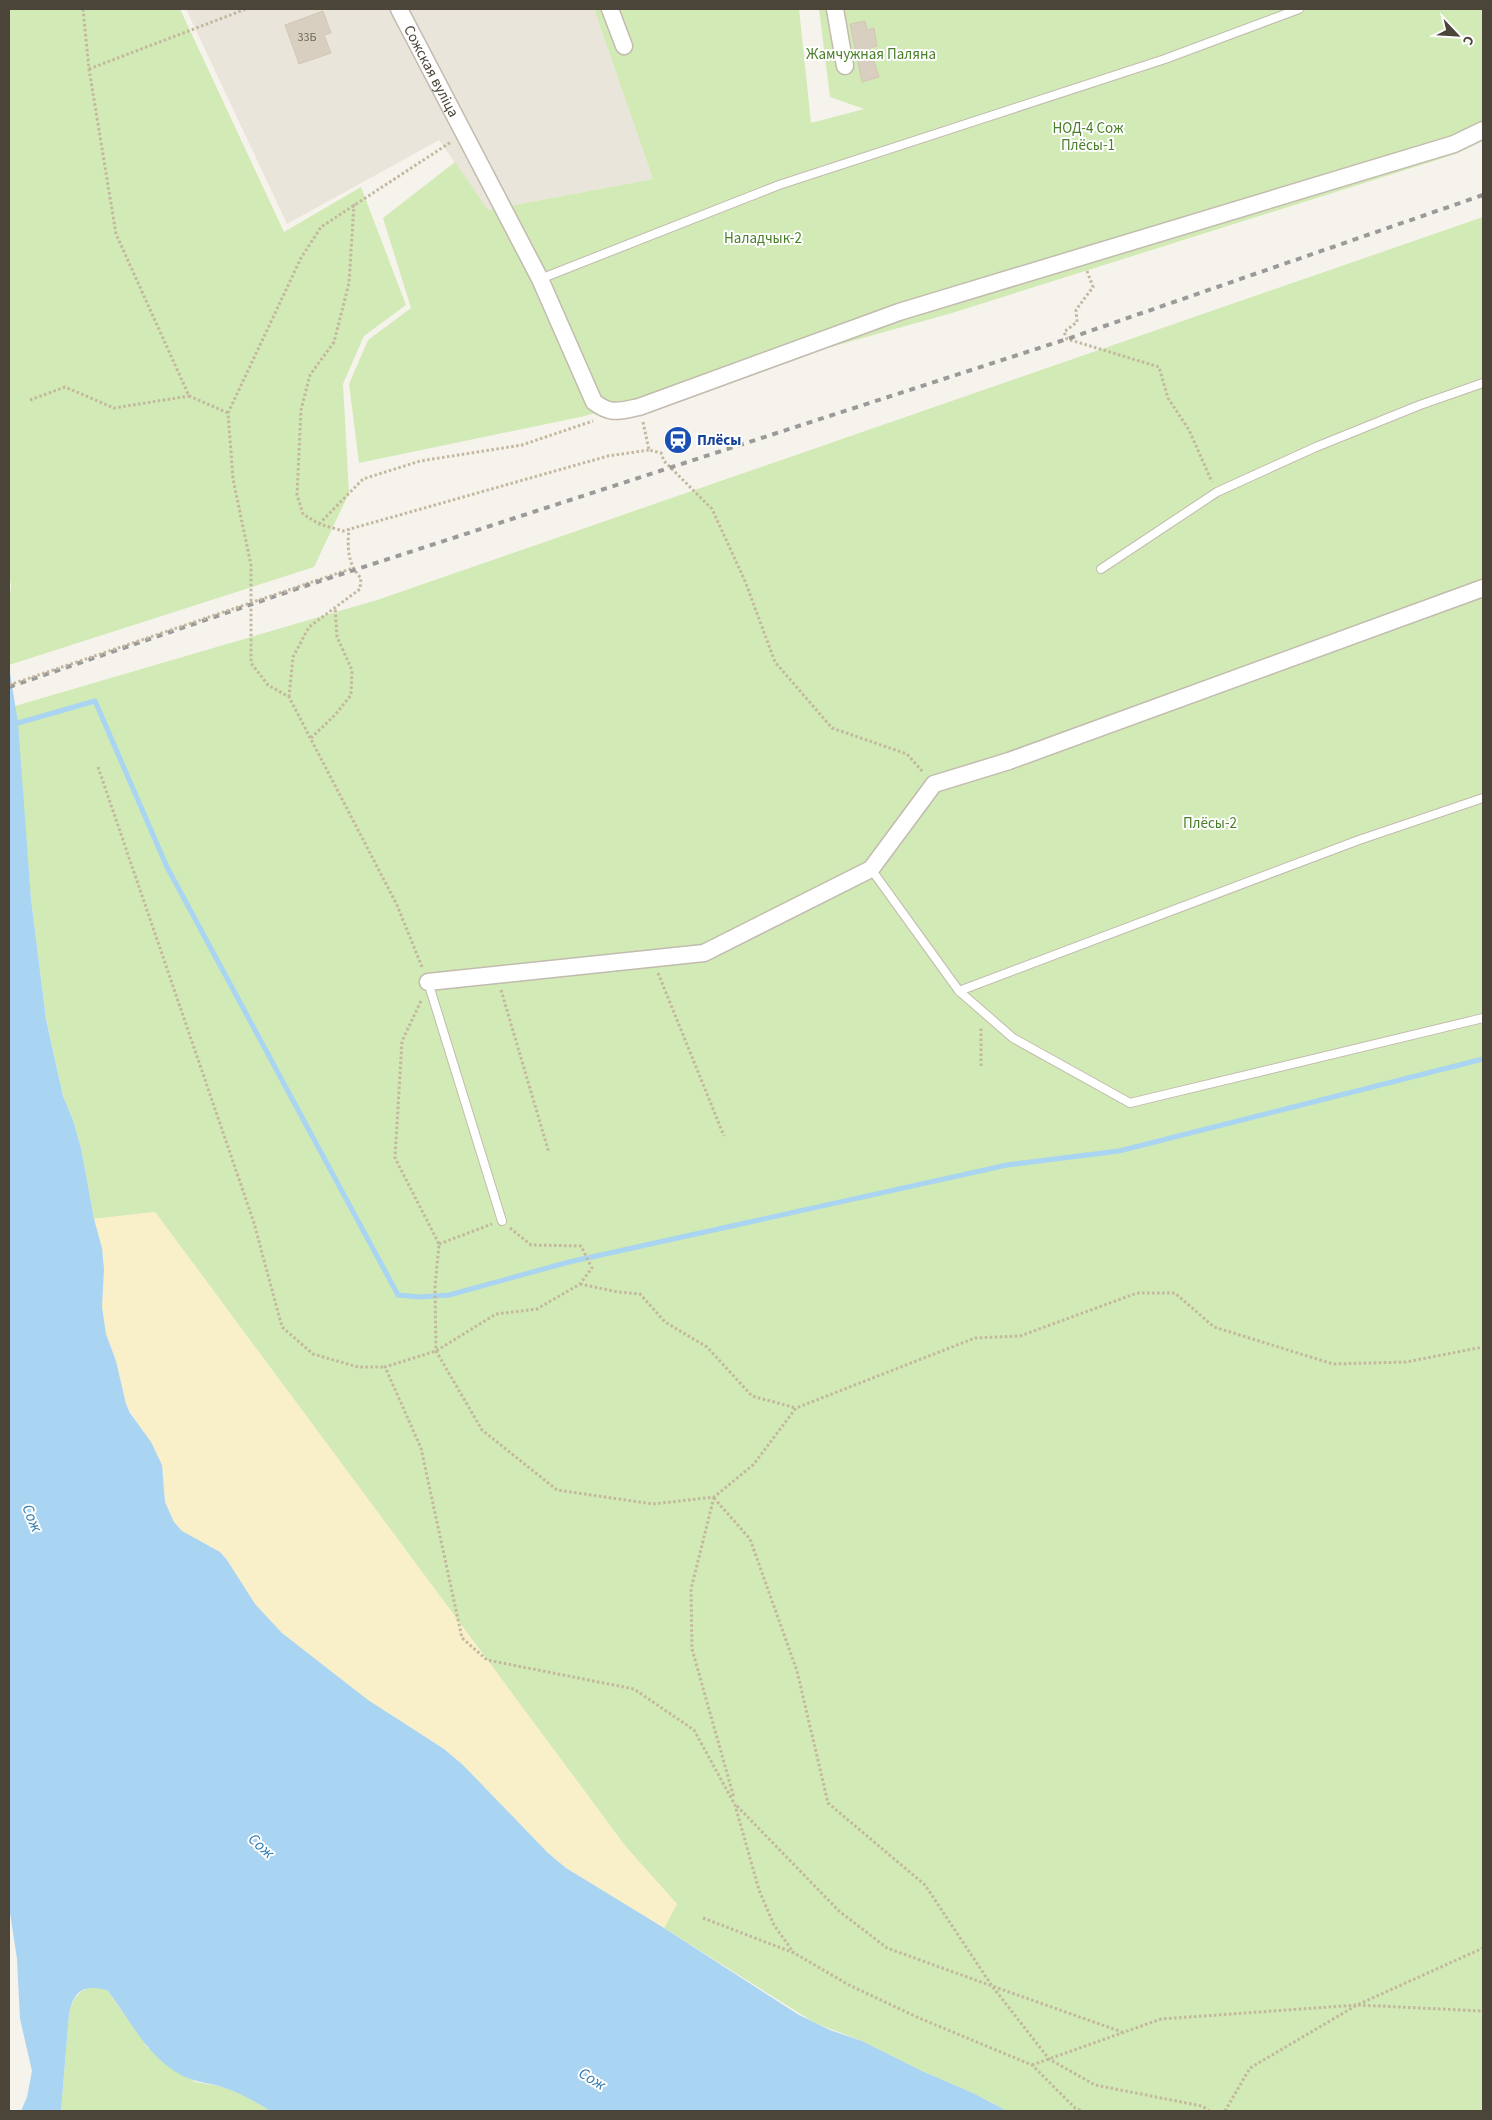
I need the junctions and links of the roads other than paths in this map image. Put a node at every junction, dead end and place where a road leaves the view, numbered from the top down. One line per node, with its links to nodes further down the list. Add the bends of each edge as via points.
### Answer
1 (399, 9): 8 (street, Сожская вуліца)
2 (610, 9): 5 (street)
3 (835, 9): 6 (street)
4 (1299, 9): 8 (lane, via 1165,59 779,185)
5 (624, 46)
6 (845, 66)
7 (1483, 130): 8 (street, Сожская вуліца, via 1454,144 899,312 639,407 617,412 604,410 594,402)
8 (540, 279)
9 (1483, 383): 10 (lane, via 1316,447 1217,492)
10 (1101, 569)
11 (1483, 588): 13 (street, via 1009,761 934,784)
12 (1483, 798): 15 (lane, via 1359,840)
13 (871, 869): 14 (street, via 704,953); 15 (lane)
14 (428, 982): 17 (lane)
15 (959, 990): 16 (lane, via 1013,1038 1130,1103)
16 (1483, 1018)
17 (502, 1221)

